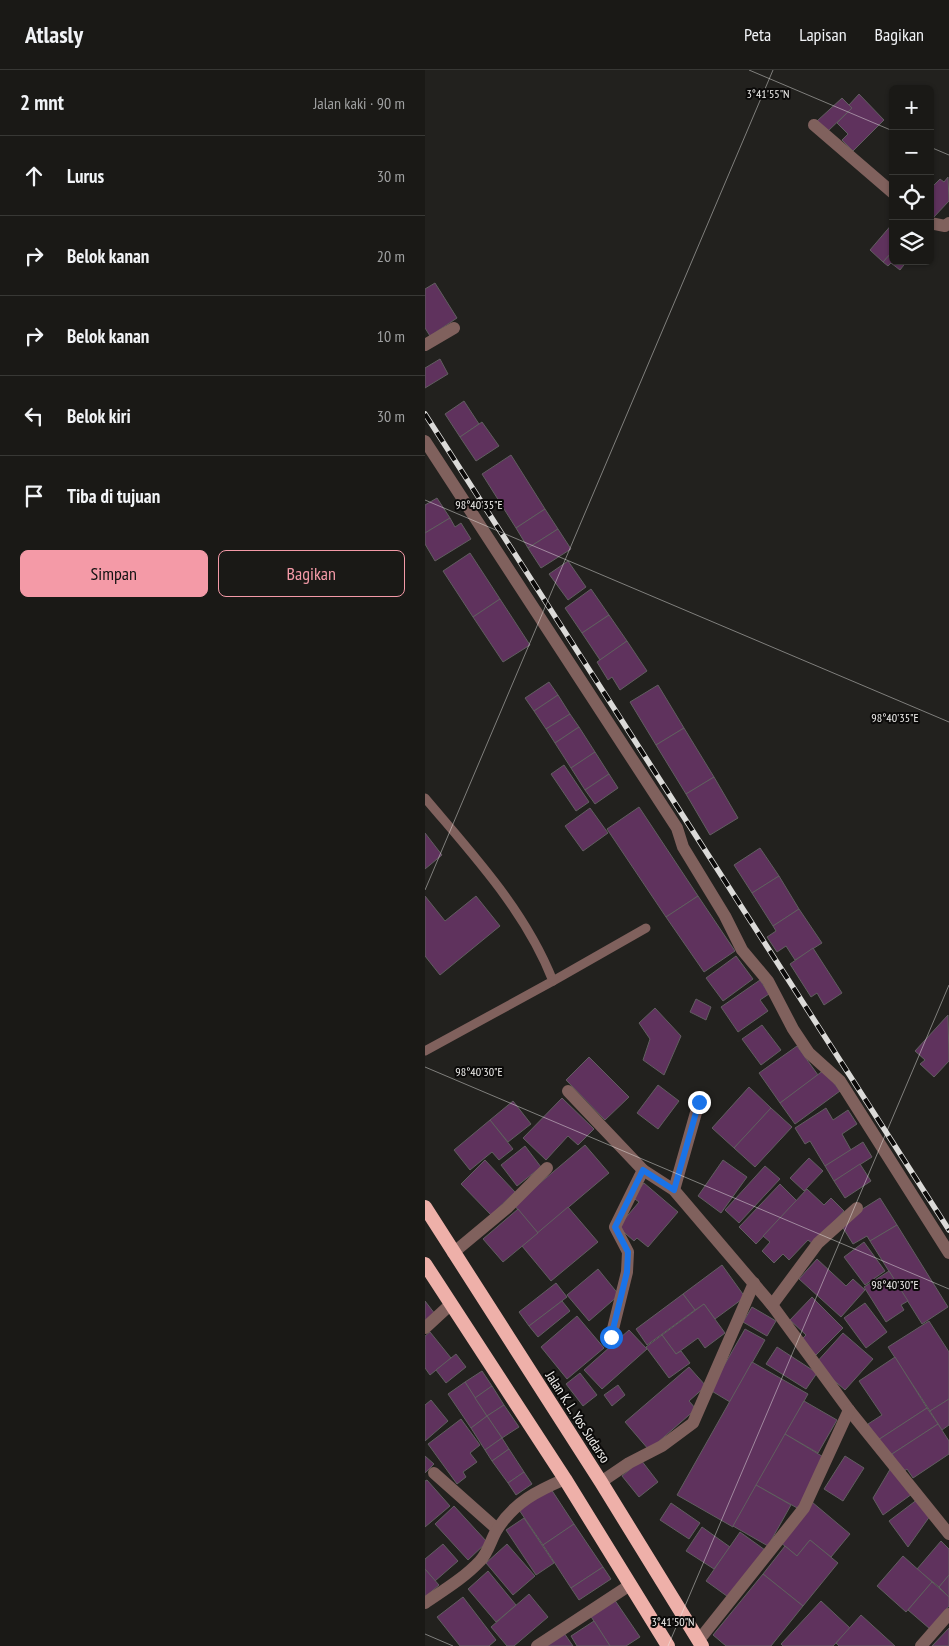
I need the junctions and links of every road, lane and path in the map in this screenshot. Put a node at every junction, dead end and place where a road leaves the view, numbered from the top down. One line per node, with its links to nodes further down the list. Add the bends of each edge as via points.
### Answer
1 (813, 125): 2 (street)
2 (889, 190)
3 (949, 223): 4 (street, via 945,226)
4 (934, 224)
5 (453, 328): 6 (street)
6 (425, 345)
7 (425, 441): 20 (street, via 677,828 683,847 736,939 768,981 793,1029 809,1053 840,1081)
8 (425, 798): 10 (lane, via 526,926)
9 (646, 928): 10 (lane)
10 (553, 981): 11 (lane)
11 (425, 1051)
12 (568, 1091): 15 (street)
13 (699, 1102): 16 (street)
14 (547, 1168): 19 (street, via 507,1208)
15 (643, 1170): 16 (street); 26 (street, via 615,1227 628,1252 627,1272)
16 (674, 1190): 22 (street)
17 (425, 1207): 19 (highway, Jalan K. L. Yos Sudarso)
18 (857, 1208): 24 (street, via 817,1243)
19 (453, 1253): 30 (highway, Jalan K. L. Yos Sudarso)
20 (949, 1253)
21 (425, 1264): 23 (highway)
22 (753, 1283): 24 (street); 30 (street, via 693,1423 662,1446)
23 (451, 1304): 25 (street); 29 (highway)
24 (772, 1305): 27 (street)
25 (425, 1328)
26 (611, 1337)
27 (849, 1410): 32 (street); 36 (street, via 803,1508)
28 (434, 1473): 31 (street)
29 (565, 1479): 31 (street, via 519,1502); 33 (highway)
30 (601, 1482): 36 (highway, Jalan K. L. Yos Sudarso)
31 (497, 1529): 34 (street, via 481,1560)
32 (949, 1534)
33 (630, 1585): 37 (street); 38 (highway)
34 (425, 1603)
35 (949, 1614): 39 (street)
36 (701, 1643)
37 (537, 1646)
38 (668, 1646)
39 (921, 1646)

